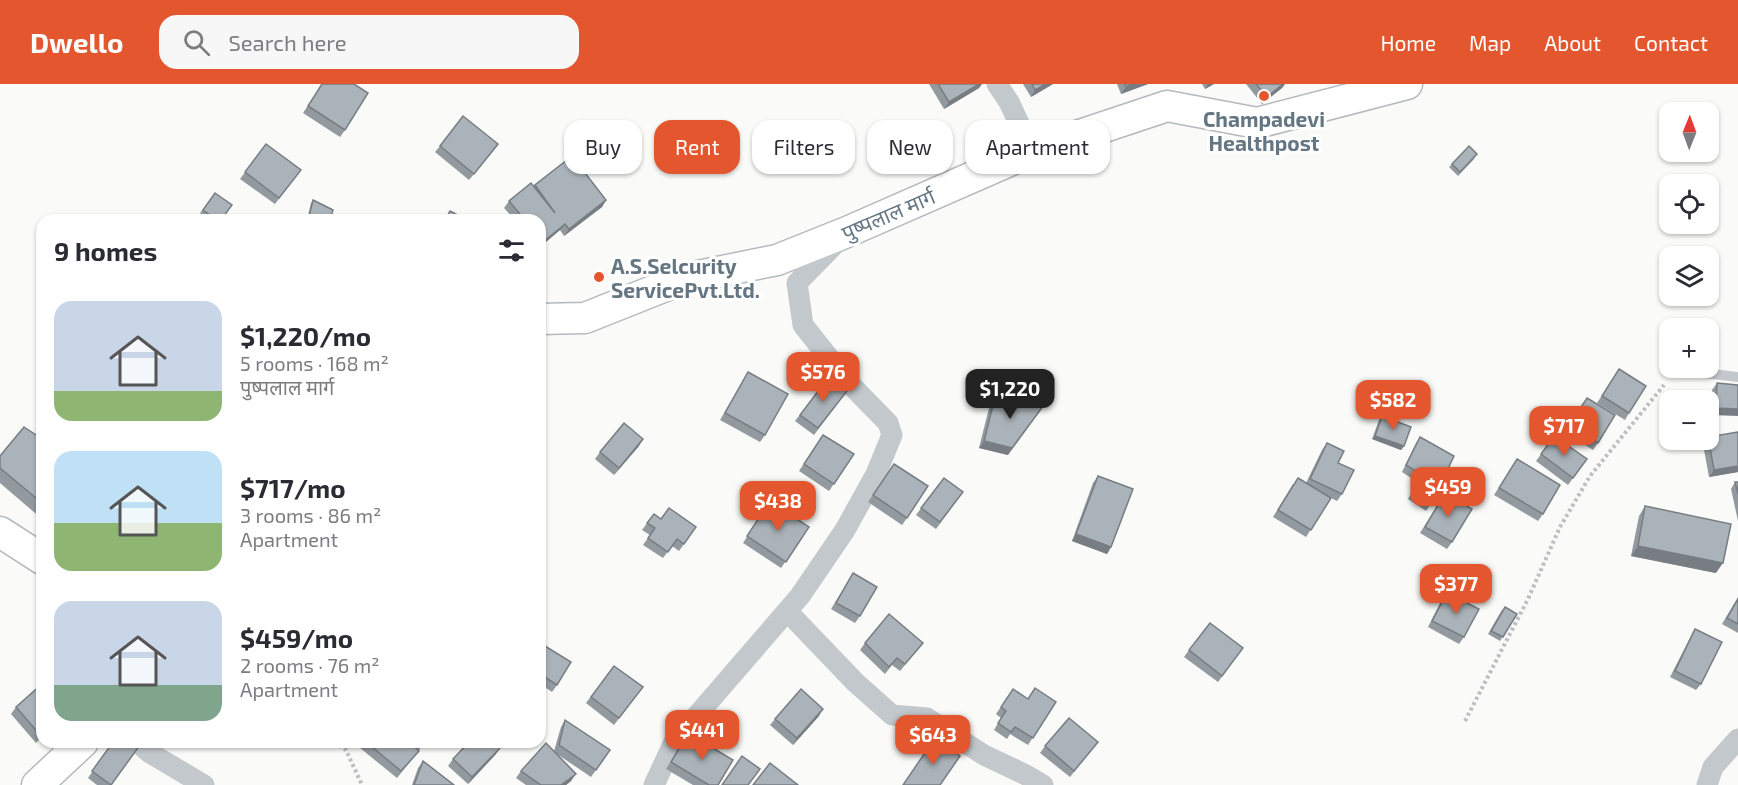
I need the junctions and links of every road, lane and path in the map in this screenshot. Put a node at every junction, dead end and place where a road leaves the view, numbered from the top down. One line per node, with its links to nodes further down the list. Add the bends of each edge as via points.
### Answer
1 (997, 84): 3 (street)
2 (1407, 84): 4 (street, पुष्पलाल मार्ग, via 1257,123 1167,106)
3 (1017, 120)
4 (1110, 125)
5 (979, 174): 6 (street, पुष्पलाल मार्ग)
6 (847, 232): 7 (street, पुष्पलाल मार्ग, via 777,260 683,279 585,318); 13 (street, via 797,283 803,326 888,423 892,435 845,530)
7 (546, 319)
8 (1719, 374): 9 (lane)
9 (1738, 377)
10 (1662, 378): 14 (path, via 1590,476 1560,527)
11 (0, 532): 12 (street)
12 (36, 555)
13 (787, 611): 22 (street, via 674,742); 23 (street, via 892,715 927,718 984,755)
14 (1465, 721)
15 (1738, 739): 24 (street, via 1713,767)
16 (76, 748): 19 (street)
17 (144, 748): 20 (street)
18 (343, 748): 21 (path)
19 (37, 785)
20 (204, 785)
21 (363, 785)
22 (654, 785)
23 (1043, 785)
24 (1707, 785)

